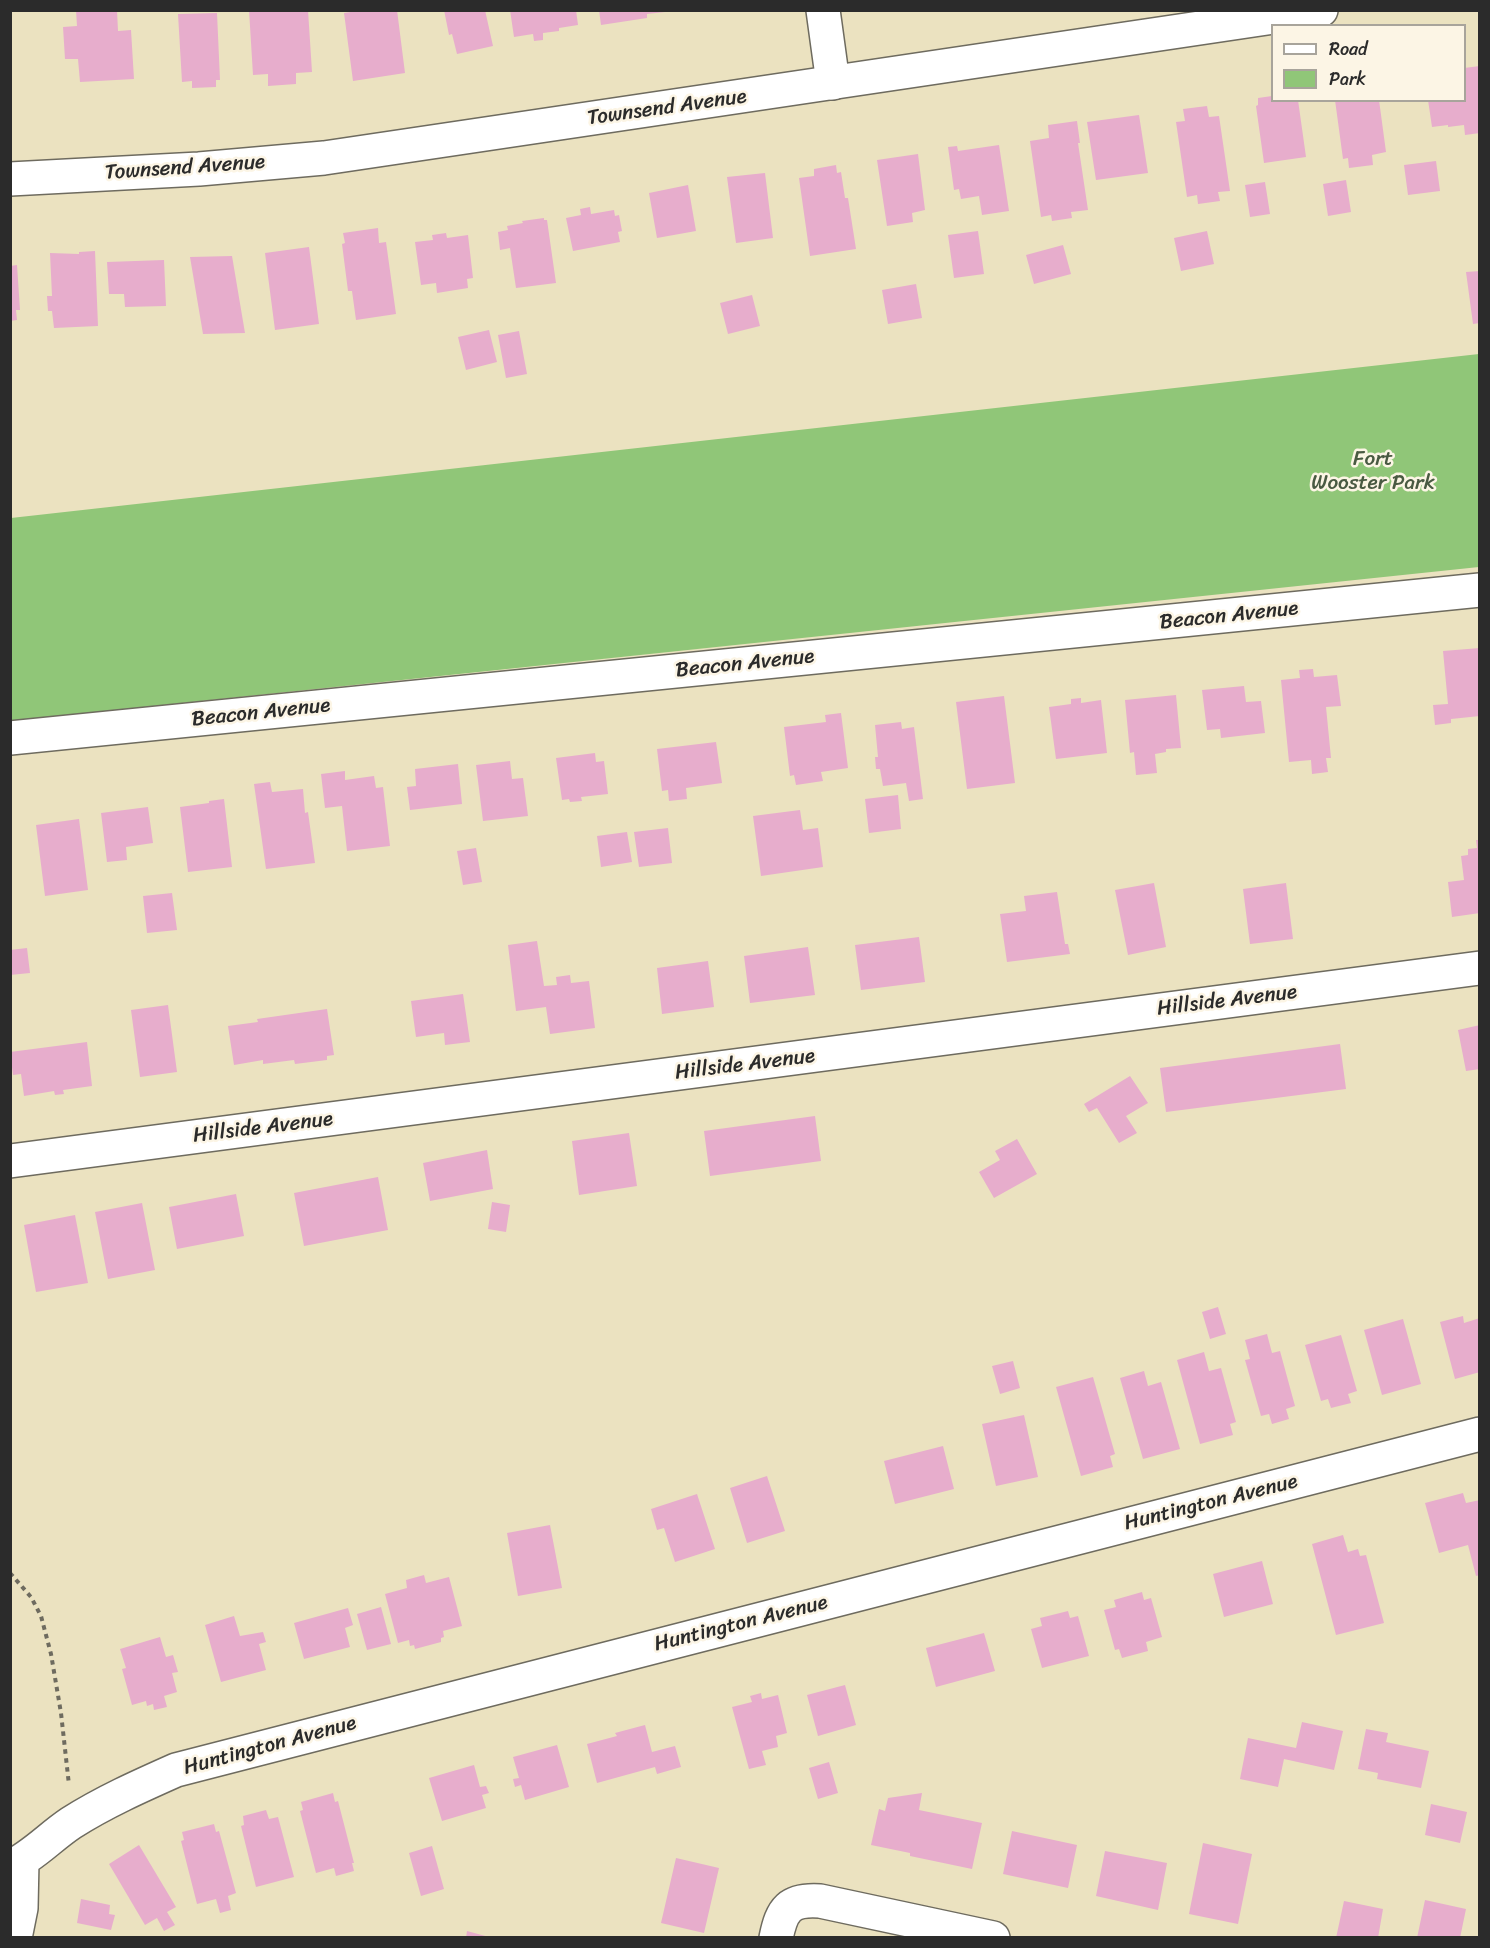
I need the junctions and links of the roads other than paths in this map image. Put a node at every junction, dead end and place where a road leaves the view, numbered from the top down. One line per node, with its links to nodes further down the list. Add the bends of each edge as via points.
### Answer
1 (824, 10): 3 (street)
2 (1321, 10): 3 (street, Townsend Avenue)
3 (833, 82): 4 (street, Townsend Avenue, via 324,158)
4 (10, 179)
5 (1479, 590): 6 (street, Beacon Avenue)
6 (10, 738)
7 (1479, 968): 8 (street, Hillside Avenue)
8 (10, 1161)
9 (1479, 1434): 10 (street, Huntington Avenue, via 176,1770 69,1824)
10 (16, 1864): 11 (street, via 21,1908)
11 (15, 1938)
12 (776, 1938): 13 (street, via 783,1914 794,1903 807,1900)
13 (993, 1938)

